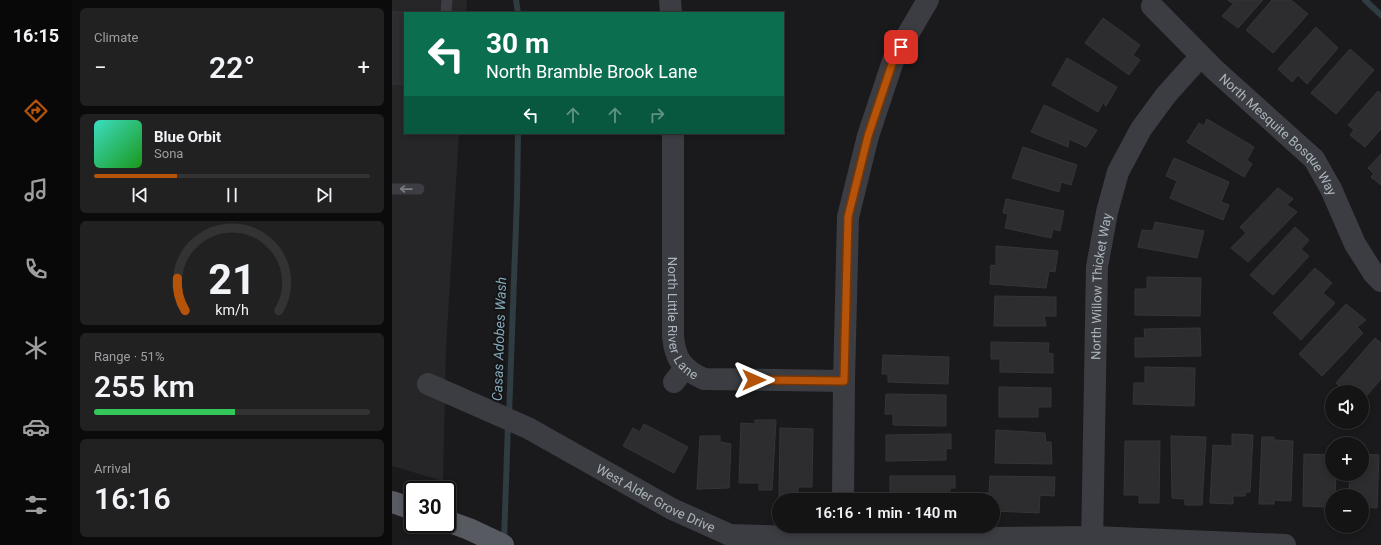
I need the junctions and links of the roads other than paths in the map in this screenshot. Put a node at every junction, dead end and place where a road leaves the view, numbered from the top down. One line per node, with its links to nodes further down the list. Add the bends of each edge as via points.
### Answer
1 (447, 0): 5 (lane)
2 (670, 0): 6 (street)
3 (928, 0): 12 (street, via 894,58 868,136 848,217)
4 (1152, 6): 7 (street, North Mesquite Bosque Way)
5 (446, 12)
6 (671, 12)
7 (1201, 56): 11 (street, North Mesquite Bosque Way, via 1314,159 1331,189 1355,244); 19 (street, North Willow Thicket Way, via 1166,95 1142,128 1118,172 1107,212 1097,267)
8 (673, 134): 12 (street, North Little River Lane, via 673,336 674,350 682,364 680,375 693,374 704,379)
9 (392, 189): 10 (lane, one-way to 9)
10 (419, 189)
11 (1381, 281)
12 (844, 381): 14 (street)
13 (428, 384): 18 (street, West Alder Grove Drive, via 528,428 672,509 730,535)
14 (843, 493)
15 (392, 502): 16 (main road)
16 (404, 506)
17 (456, 524): 20 (main road)
18 (853, 537): 19 (street, West Alder Grove Drive)
19 (1092, 541): 21 (street, West Alder Grove Drive)
20 (503, 545)
21 (1286, 545)

